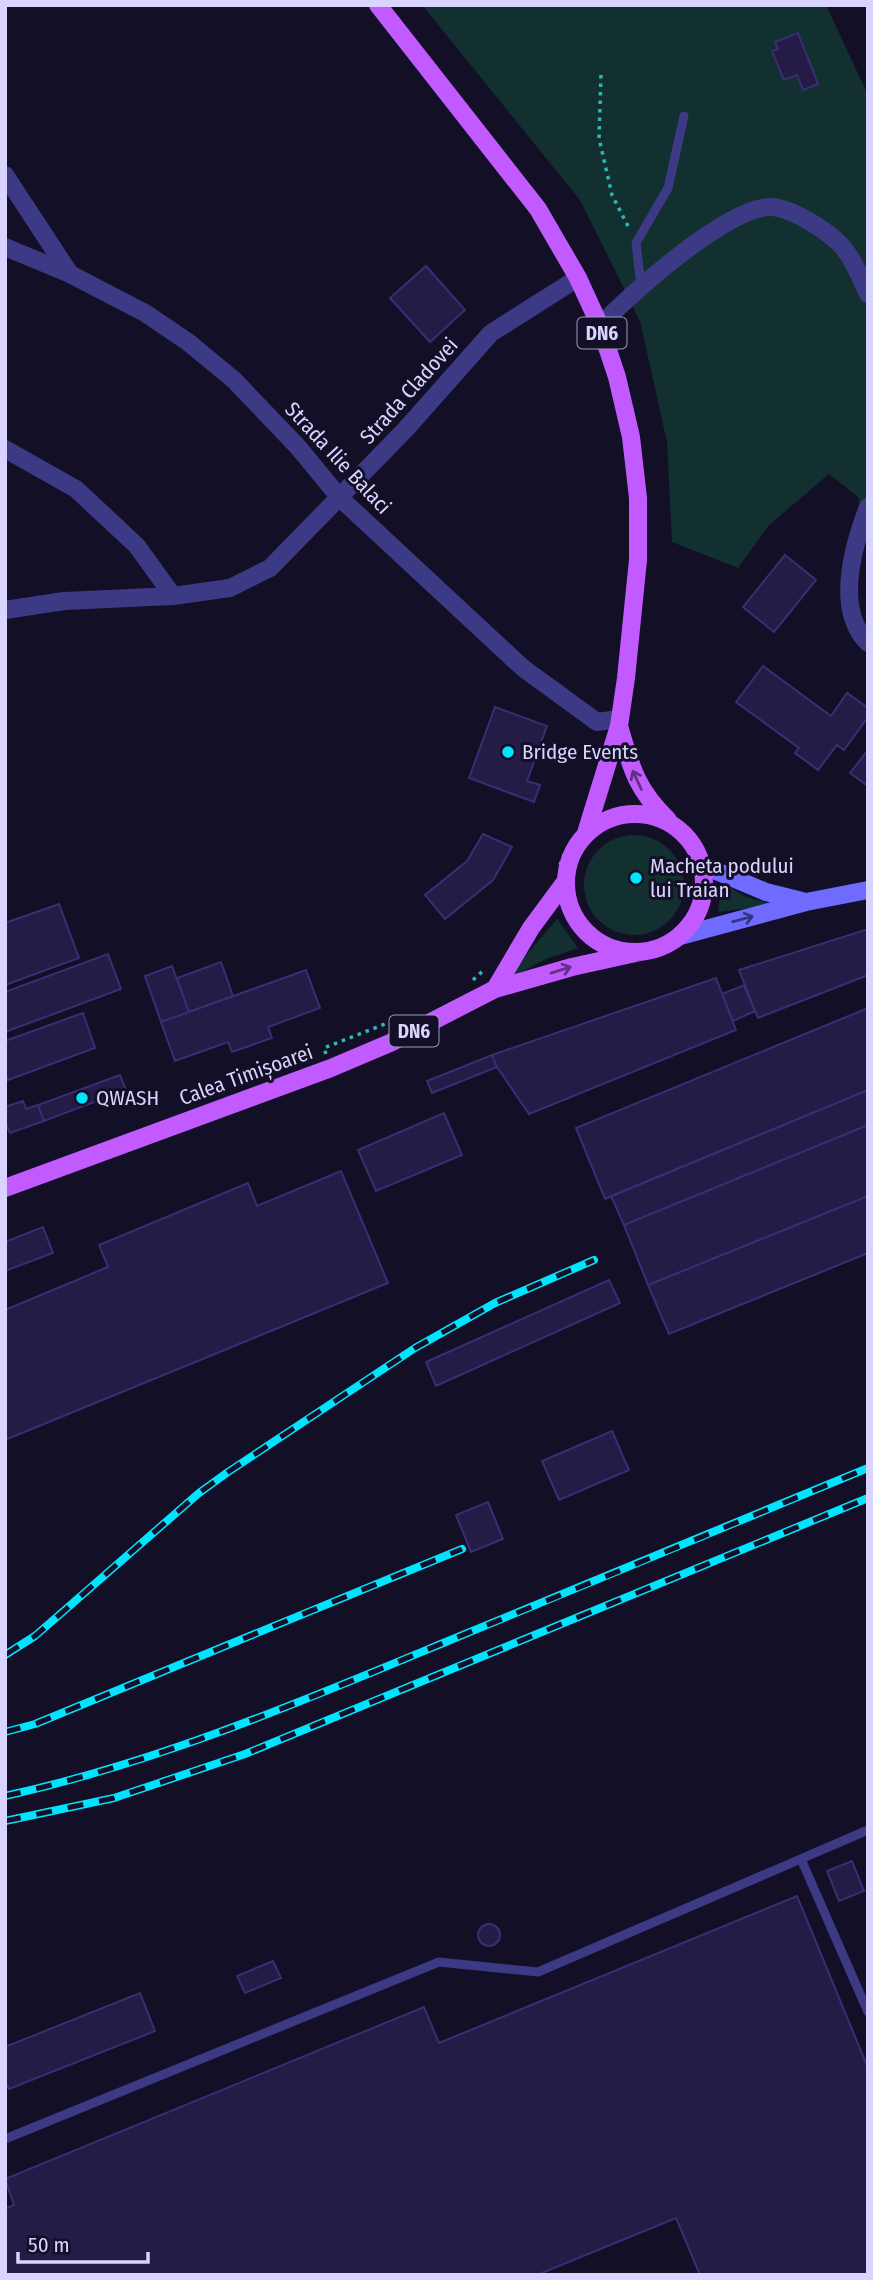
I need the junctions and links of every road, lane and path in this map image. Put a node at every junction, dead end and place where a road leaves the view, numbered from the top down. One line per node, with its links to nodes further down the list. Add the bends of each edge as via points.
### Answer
1 (378, 5): 8 (main road, DN6, via 538,209)
2 (601, 75): 5 (path, via 599,138 612,195)
3 (684, 116): 5 (lane, via 668,188)
4 (5, 175): 7 (street)
5 (636, 243): 9 (lane)
6 (5, 247): 7 (street, Strada Ilie Balaci)
7 (70, 274): 13 (street, Strada Ilie Balaci, via 145,313 197,349 261,408)
8 (579, 278): 11 (main road, DN6); 13 (street, Strada Cladovei, via 491,333)
9 (641, 286): 10 (street, via 727,222 770,206 799,215 840,244); 11 (street)
10 (868, 294)
11 (600, 326): 18 (main road, DN6, via 631,437 638,498 638,560)
12 (5, 449): 15 (street, via 76,489 137,546)
13 (340, 498): 15 (street, Strada Cladovei, via 270,568 230,588); 18 (street, Strada Ilie Balaci, via 523,668 597,722)
14 (868, 507): 17 (street, via 853,556 850,590 851,613)
15 (173, 596): 16 (street, Strada Cladovei, via 64,601)
16 (5, 610)
17 (868, 643)
18 (619, 722): 19 (main road, DN6, one-way to 18, via 640,787); 20 (main road, DN6)
19 (671, 824): 20 (main road, via 655,816 627,814 601,822); 21 (main road, DN6, via 690,842)
20 (580, 837): 22 (main road, DN6); 22 (path, via 565,852)
21 (702, 865): 24 (main road, via 766,892); 25 (main road, via 701,903)
22 (561, 877): 26 (main road, DN6, via 579,926 596,942 617,951); 29 (main road, DN6)
23 (868, 890): 24 (main road)
24 (806, 902): 25 (main road, one-way to 24)
25 (680, 936): 26 (main road, DN6, via 662,947)
26 (640, 952): 29 (main road, Calea Timișoarei / DN6, one-way to 26)
27 (487, 968): 28 (path)
28 (468, 984)
29 (495, 989): 32 (main road, Calea Timișoarei / DN6, via 331,1068)
30 (395, 1020): 31 (path)
31 (324, 1048)
32 (5, 1188)
33 (868, 1830): 34 (lane)
34 (801, 1859): 35 (lane); 36 (lane, via 538,1972 439,1962)
35 (868, 2012)
36 (5, 2139)

